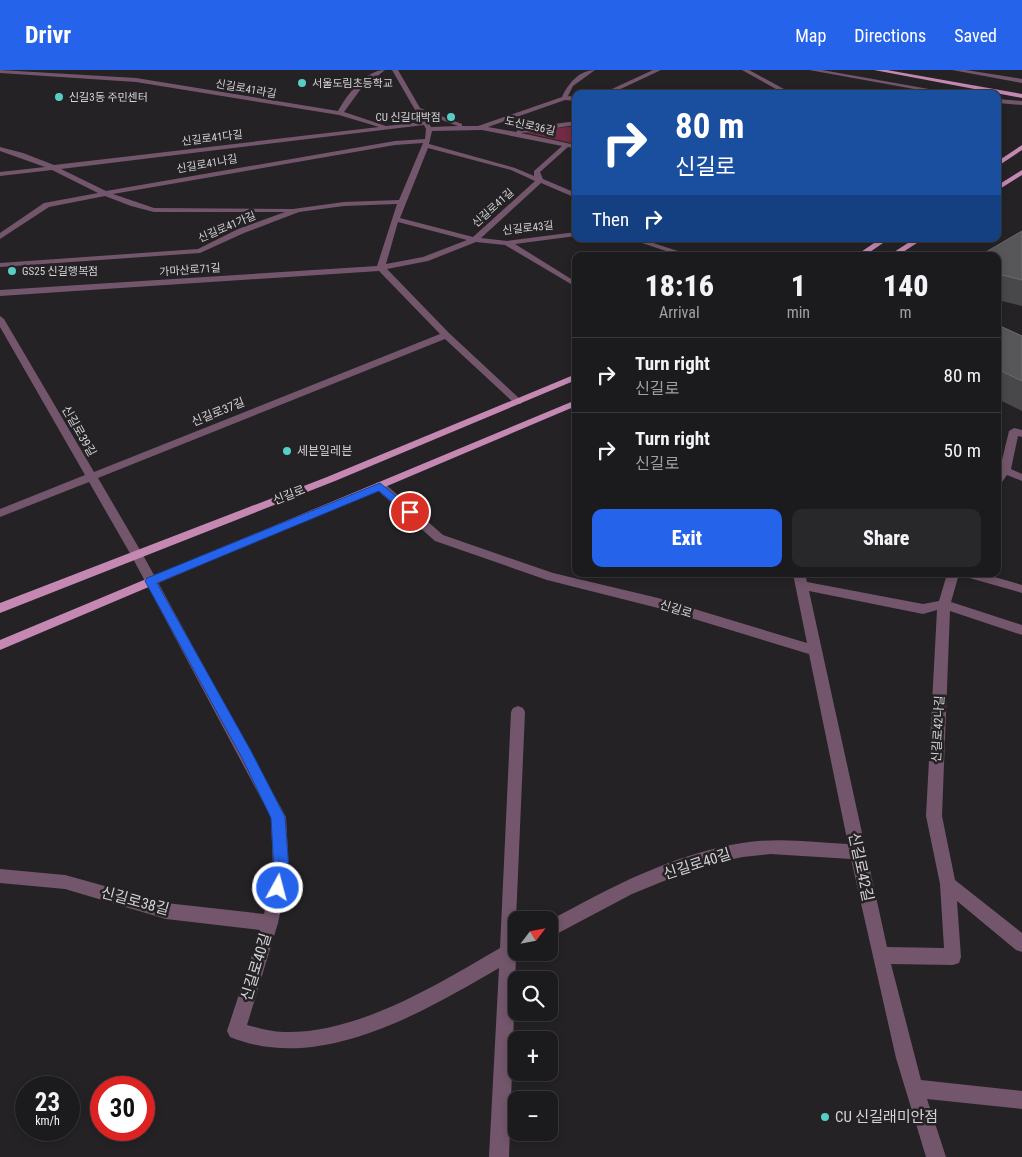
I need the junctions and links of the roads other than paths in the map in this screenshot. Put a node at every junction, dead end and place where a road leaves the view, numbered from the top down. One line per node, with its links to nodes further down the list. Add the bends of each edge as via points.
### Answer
1 (382, 70): 26 (street, via 360,84)
2 (395, 70): 25 (street)
3 (592, 70): 21 (street, via 570,85)
4 (658, 70): 14 (street)
5 (745, 70): 15 (street)
6 (812, 70): 13 (street)
7 (877, 70): 18 (main road)
8 (955, 70): 11 (street)
9 (0, 71): 26 (street, 신길로41라길, via 136,80)
10 (1006, 72): 11 (street)
11 (997, 73): 12 (street)
12 (1022, 81)
13 (924, 88): 16 (street); 17 (street)
14 (613, 90)
15 (782, 90)
16 (914, 90)
17 (934, 90)
18 (989, 90)
19 (1001, 92): 20 (main road)
20 (1022, 96)
21 (564, 98): 22 (street, 도신로36길); 30 (street, 도신로36길)
22 (572, 99)
23 (1001, 101): 24 (street)
24 (1022, 103)
25 (418, 109): 28 (street); 30 (street, 도신로36길, via 451,123)
26 (340, 114): 29 (street, 신길로41라길)
27 (572, 124): 31 (street)
28 (428, 126): 29 (street, 신길로41다길); 30 (street, 도신로36길); 32 (street)
29 (387, 127): 38 (street, 신길로41다길)
30 (479, 128): 31 (street, 도신로36길)
31 (512, 132): 33 (street, 도신로36길)
32 (426, 143): 41 (street); 43 (street, 신길로41나길, via 395,143); 45 (street)
33 (567, 145): 34 (street, 도신로36길); 41 (street, 신길로41길, via 536,172)
34 (572, 146)
35 (1022, 147): 37 (main road)
36 (0, 149): 38 (street)
37 (1001, 162)
38 (55, 167): 40 (street, 신길로41다길); 43 (street)
39 (1022, 172): 42 (main road)
40 (0, 174)
41 (540, 180): 44 (street); 50 (street, 신길로41길)
42 (1001, 186)
43 (104, 194): 46 (street, via 133,206 154,210); 49 (street, 신길로41나길, via 47,205)
44 (572, 194)
45 (402, 202): 46 (street, 신길로41가길); 47 (street)
46 (298, 210): 58 (street, 신길로41가길, via 200,251)
47 (395, 219): 50 (street, 신길로43길); 59 (street)
48 (572, 235): 54 (street, 신길로43길)
49 (0, 237)
50 (475, 240): 54 (street, 신길로43길); 59 (street, 신길로41길, via 425,259)
51 (644, 242): 55 (street)
52 (880, 242): 56 (main road)
53 (914, 242): 57 (main road)
54 (507, 243): 60 (street)
55 (676, 252)
56 (865, 252)
57 (898, 252)
58 (0, 265)
59 (381, 268): 61 (street, 가마산로71길); 63 (street)
60 (572, 284)
61 (0, 293)
62 (0, 319): 69 (street, 신길로39길)
63 (446, 335): 65 (street); 69 (street, 신길로37길)
64 (572, 379): 65 (main road, 신길로)
65 (518, 402): 73 (main road, 신길로)
66 (572, 405): 71 (main road)
67 (1022, 434): 68 (street, via 1014,431)
68 (1001, 469): 70 (street)
69 (91, 476): 72 (street, 신길로37길); 73 (street, 신길로39길)
70 (1022, 478)
71 (380, 486): 77 (main road); 83 (street, 신길로, via 439,538 551,577 658,603)
72 (0, 513)
73 (137, 555): 77 (street, 신길로39길); 80 (main road, 신길로)
74 (952, 577): 79 (street, 신길로42나길)
75 (980, 577): 78 (street)
76 (800, 579): 79 (street, via 923,609); 83 (street, 신길로42길)
77 (151, 581): 82 (main road); 89 (street, 신길로40길, via 278,817 281,870)
78 (1022, 590)
79 (944, 604): 81 (street); 87 (street, 신길로42나길, via 934,816)
80 (0, 608)
81 (1022, 630)
82 (0, 645)
83 (816, 651): 85 (street, 신길로42길)
84 (518, 712): 88 (street)
85 (858, 852): 90 (street, 신길로40길, via 769,847 728,853 674,870 611,897); 93 (street, 신길로42길)
86 (0, 876): 89 (street, 신길로38길, via 65,882 166,911)
87 (948, 884): 91 (street); 93 (street, 신길로42나길, via 953,957)
88 (514, 911)
89 (270, 923): 92 (street, 신길로40길, via 236,1031 287,1041 346,1032 409,1009)
90 (558, 925)
91 (1022, 944)
92 (508, 953)
93 (881, 955): 95 (street, 신길로42길)
94 (512, 961): 97 (street)
95 (915, 1089): 96 (street); 98 (street, 신길로42길)
96 (1022, 1100)
97 (499, 1157)
98 (936, 1157)

